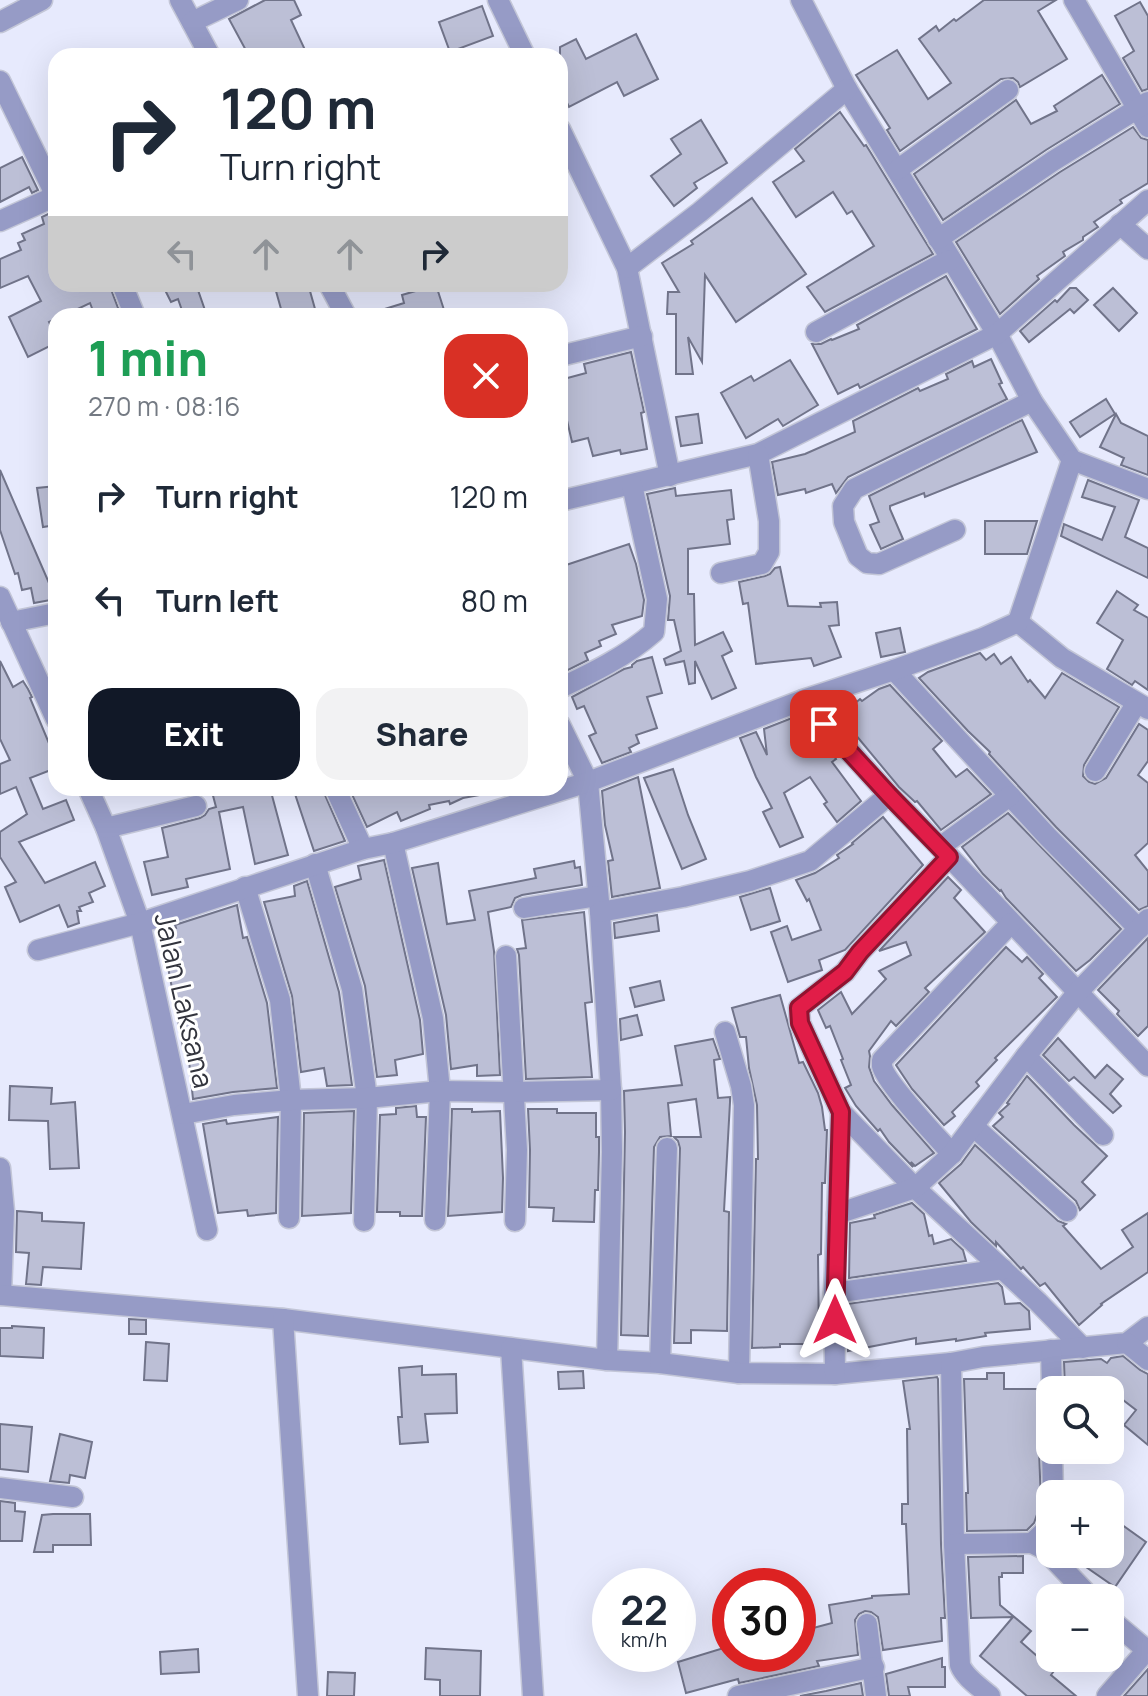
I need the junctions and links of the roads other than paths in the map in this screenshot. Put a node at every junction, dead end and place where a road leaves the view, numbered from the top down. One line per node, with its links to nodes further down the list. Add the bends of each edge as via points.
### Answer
1 (42, 0): 7 (street)
2 (180, 0): 8 (street)
3 (238, 0): 8 (street)
4 (498, 0): 10 (street)
5 (801, 0): 12 (street)
6 (1074, 0): 14 (street)
7 (0, 22)
8 (192, 22): 9 (street)
9 (206, 48)
10 (521, 48)
11 (0, 81): 17 (street)
12 (847, 89): 16 (street); 25 (street)
13 (1008, 90): 16 (street)
14 (1145, 113): 22 (street, via 1053,161)
15 (568, 146): 25 (street)
16 (897, 170): 22 (street)
17 (48, 180)
18 (48, 200): 20 (street)
19 (1148, 200): 21 (street)
20 (0, 221)
21 (1120, 224): 23 (street); 27 (street)
22 (938, 239): 24 (street)
23 (1148, 249)
24 (951, 260): 26 (street); 27 (street)
25 (627, 268): 28 (street)
26 (816, 332)
27 (997, 334): 30 (street); 31 (street)
28 (642, 336): 29 (street); 33 (street)
29 (568, 354)
30 (1032, 401): 32 (street); 37 (street, via 854,489 843,506 858,556 867,563 879,564)
31 (758, 454): 33 (street); 38 (street, via 769,552 762,564)
32 (1072, 460): 35 (street); 42 (street)
33 (670, 476): 34 (street)
34 (632, 485): 36 (street); 44 (street, via 657,599 654,632)
35 (1148, 489)
36 (568, 499)
37 (955, 530)
38 (721, 573)
39 (0, 597): 41 (street)
40 (48, 615): 41 (street)
41 (11, 622): 46 (street)
42 (1018, 622): 43 (street); 47 (street, via 1062,658)
43 (894, 670): 45 (street); 56 (street)
44 (568, 684)
45 (803, 700): 50 (street); 52 (street)
46 (48, 702)
47 (1142, 707): 49 (street)
48 (568, 741): 50 (street)
49 (1095, 771)
50 (588, 782): 51 (street); 64 (street)
51 (568, 788)
52 (889, 795): 61 (street); 64 (street, via 810,861 683,897)
53 (92, 796): 58 (street, Jalan Laksana)
54 (339, 796): 60 (street)
55 (543, 796): 59 (street)
56 (1010, 796): 61 (street); 68 (street)
57 (196, 806): 58 (street)
58 (106, 828): 66 (street, Jalan Laksana)
59 (393, 843): 60 (street); 76 (street, via 433,1018)
60 (363, 849): 62 (street)
61 (945, 852): 67 (street); 80 (street, via 845,972 799,1008 800,1023)
62 (315, 864): 63 (street); 78 (street, via 352,989)
63 (245, 887): 66 (street); 79 (street, via 280,1000)
64 (599, 904): 65 (street); 75 (street)
65 (524, 908)
66 (140, 923): 69 (street); 81 (street, Jalan Laksana)
67 (1011, 923): 71 (street); 85 (street, via 882,1060 895,1087)
68 (1144, 924): 71 (street)
69 (38, 950)
70 (506, 956): 77 (street)
71 (1077, 993): 73 (street); 74 (street)
72 (725, 1032): 108 (street, via 744,1105)
73 (1026, 1056): 82 (street); 83 (street)
74 (1148, 1066)
75 (611, 1090): 77 (street); 104 (street)
76 (440, 1091): 77 (street); 78 (street); 91 (street)
77 (514, 1092): 93 (street)
78 (367, 1098): 79 (street); 92 (street)
79 (291, 1100): 81 (street); 90 (street)
80 (841, 1112): 87 (street); 89 (street)
81 (183, 1114): 94 (street, Jalan Laksana)
82 (973, 1126): 85 (street); 88 (street)
83 (1103, 1135)
84 (667, 1148): 106 (street)
85 (952, 1154): 87 (street)
86 (0, 1168): 97 (street)
87 (915, 1188): 89 (street); 95 (street)
88 (1067, 1211)
89 (837, 1214): 96 (street)
90 (289, 1218)
91 (435, 1220)
92 (364, 1221)
93 (515, 1221)
94 (207, 1230)
95 (1003, 1269): 96 (street); 102 (street)
96 (834, 1293): 109 (street)
97 (0, 1295): 98 (street)
98 (283, 1319): 101 (street); 121 (street)
99 (1148, 1327): 100 (street)
100 (1127, 1343): 102 (street); 105 (street)
101 (511, 1348): 104 (street); 122 (street)
102 (1083, 1348): 103 (street)
103 (1051, 1350): 107 (street); 110 (street)
104 (607, 1360): 106 (street)
105 (1148, 1360)
106 (660, 1363): 108 (street)
107 (951, 1363): 109 (street); 115 (street)
108 (739, 1373): 109 (street)
109 (835, 1374)
110 (1052, 1376)
111 (0, 1488): 112 (street)
112 (73, 1497)
113 (1036, 1539): 114 (street)
114 (1032, 1543): 115 (street); 116 (street)
115 (954, 1544): 125 (street, via 960,1665)
116 (1078, 1584)
117 (867, 1624): 120 (street)
118 (1124, 1631): 119 (street)
119 (1148, 1651): 126 (street)
120 (874, 1667): 123 (street); 124 (street)
121 (308, 1696)
122 (533, 1696)
123 (738, 1696)
124 (876, 1696)
125 (990, 1696)
126 (1107, 1696)

